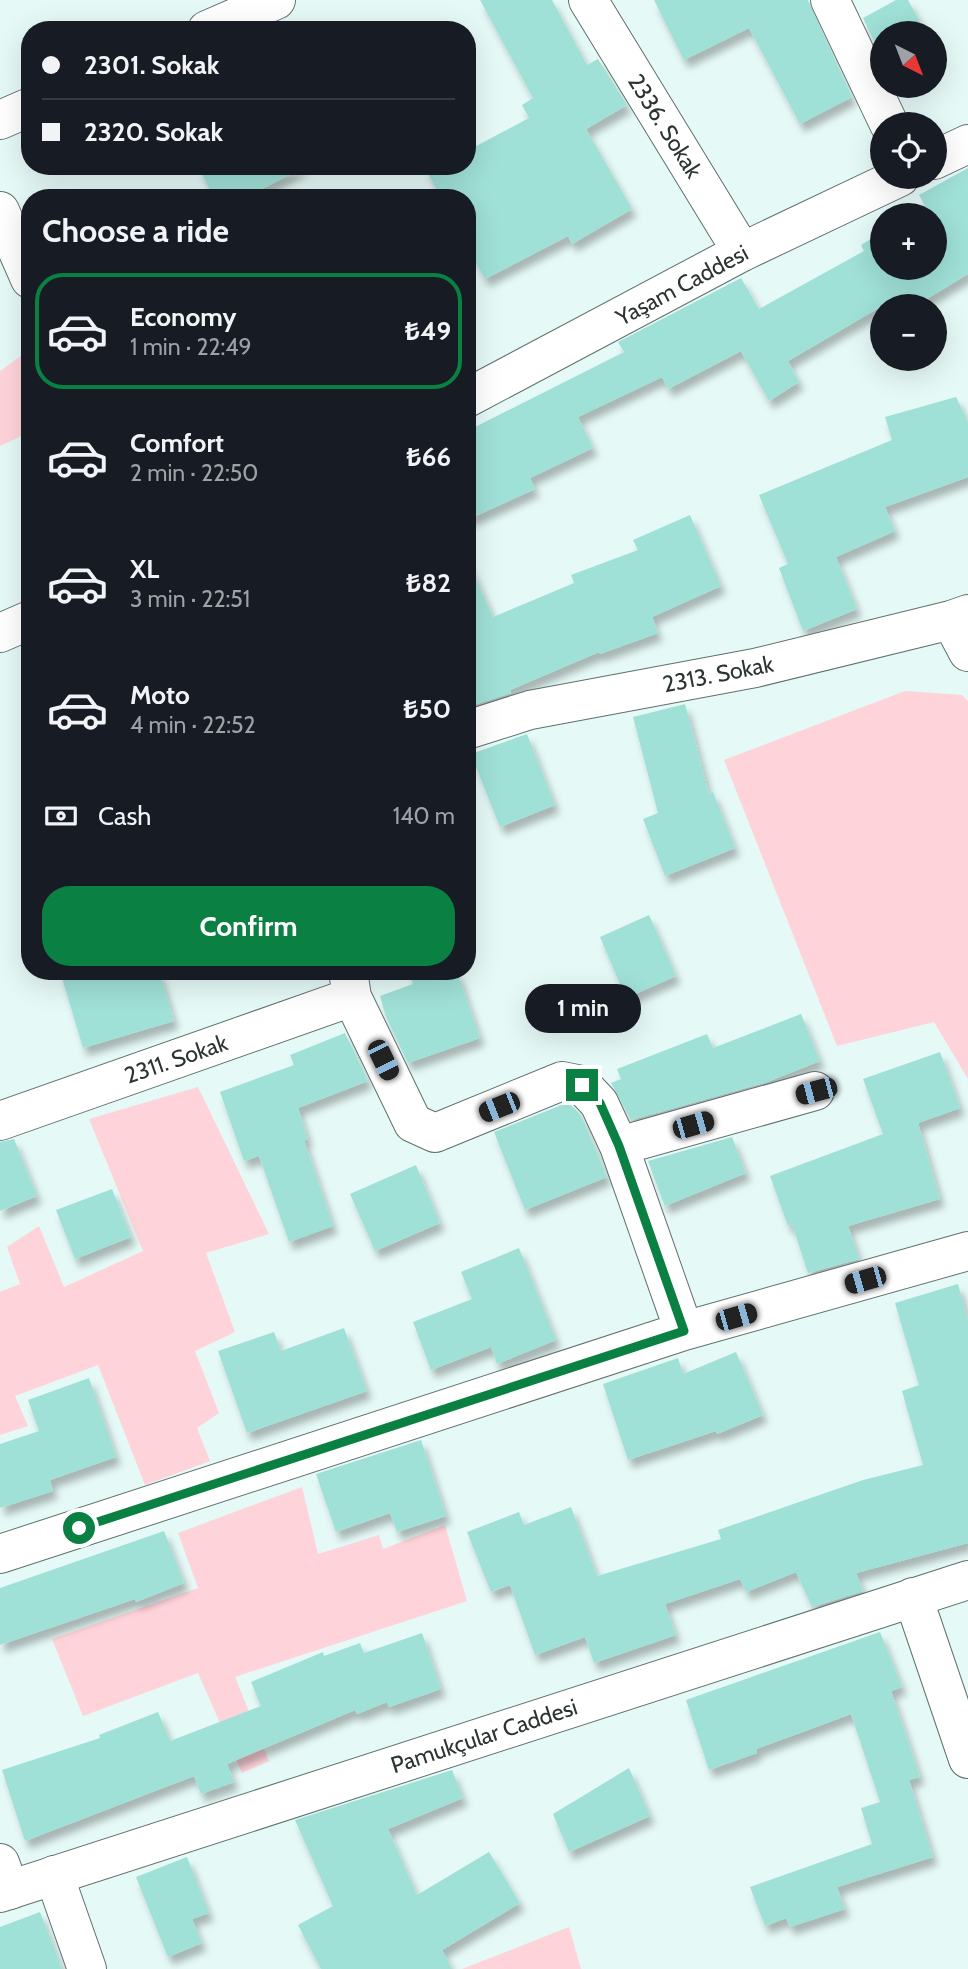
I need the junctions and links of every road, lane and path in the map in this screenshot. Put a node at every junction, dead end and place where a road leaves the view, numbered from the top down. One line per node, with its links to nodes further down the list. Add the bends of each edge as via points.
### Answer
1 (276, 0): 4 (street)
2 (588, 0): 12 (street, 2336. Sokak)
3 (830, 0): 6 (street)
4 (228, 21)
5 (21, 111): 7 (street)
6 (883, 112)
7 (0, 120)
8 (968, 144): 9 (street)
9 (947, 154)
10 (875, 189): 12 (street, Yaşam Caddesi)
11 (0, 211): 13 (street)
12 (742, 252): 14 (street, Yaşam Caddesi)
13 (21, 259)
14 (476, 393)
15 (21, 624): 17 (street)
16 (962, 629): 18 (street, 2313. Sokak, via 530,710)
17 (0, 633)
18 (476, 727)
19 (350, 984): 21 (street, 2311. Sokak); 22 (street, via 413,1124 435,1133 562,1081 582,1085 600,1103)
20 (816, 1091): 22 (street)
21 (0, 1121)
22 (619, 1146): 24 (street)
23 (968, 1251): 24 (street)
24 (684, 1331): 25 (street)
25 (0, 1554)
26 (968, 1580): 27 (street, Pamukçular Caddesi)
27 (913, 1597): 28 (street); 29 (street, Pamukçular Caddesi)
28 (968, 1759)
29 (54, 1875): 30 (street, Pamukçular Caddesi); 31 (street)
30 (4, 1882)
31 (87, 1969)

